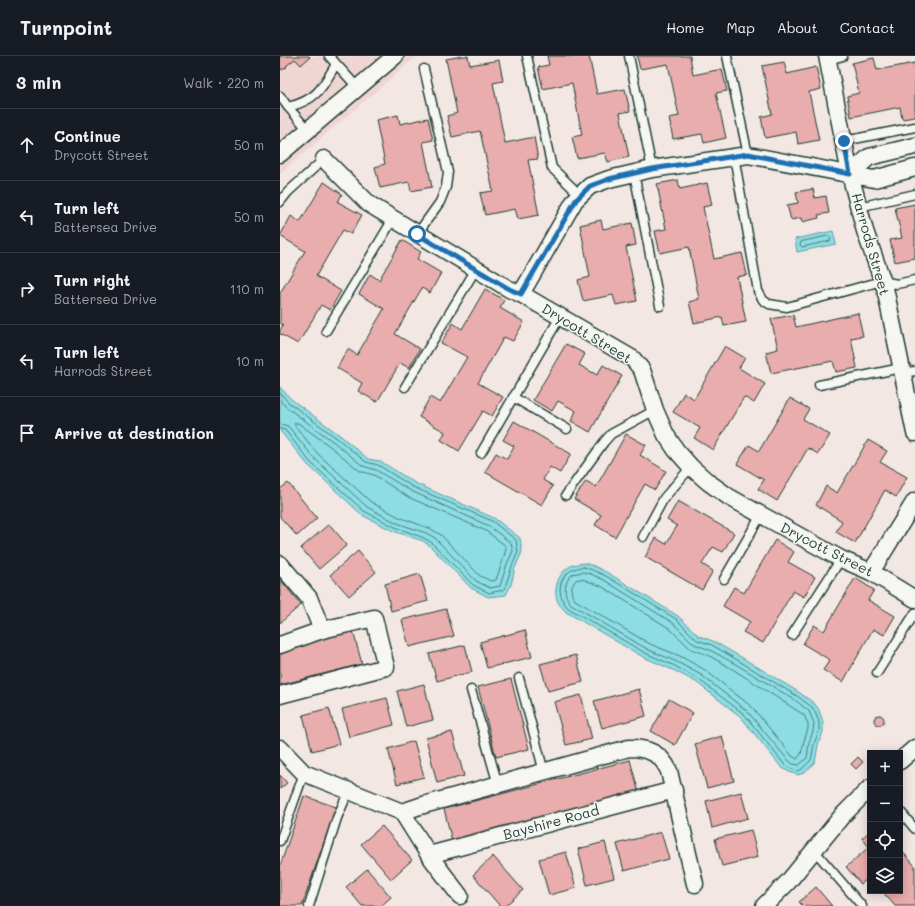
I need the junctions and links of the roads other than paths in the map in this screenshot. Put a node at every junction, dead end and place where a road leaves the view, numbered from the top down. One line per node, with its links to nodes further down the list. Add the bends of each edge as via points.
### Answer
1 (329, 56): 7 (lane)
2 (395, 56): 9 (street)
3 (526, 56): 24 (lane, via 552,168)
4 (628, 56): 20 (lane)
5 (727, 56): 17 (lane)
6 (833, 57): 14 (street, Harrods Street)
7 (336, 64): 9 (lane); 11 (lane, via 322,88 310,98)
8 (424, 69): 28 (lane, via 448,172 440,202)
9 (358, 88): 13 (street)
10 (280, 96): 11 (lane)
11 (288, 106): 13 (lane)
12 (915, 126): 14 (lane)
13 (308, 130): 16 (street)
14 (844, 141): 22 (street, Harrods Street)
15 (915, 146): 22 (street, via 869,157)
16 (280, 154)
17 (741, 155): 20 (street); 22 (street); 31 (lane, via 758,291 762,300 787,307)
18 (324, 159): 25 (lane); 27 (street, Drycott Street, via 369,204)
19 (915, 168): 22 (street, via 874,179)
20 (652, 169): 21 (street)
21 (634, 173): 24 (street, via 590,186); 33 (lane)
22 (850, 174): 26 (street, Harrods Street)
23 (915, 194): 26 (lane)
24 (580, 195): 32 (street)
25 (280, 202)
26 (859, 207): 31 (street, Harrods Street)
27 (393, 219): 28 (street, Drycott Street); 35 (lane)
28 (417, 234): 29 (street, Drycott Street)
29 (476, 269): 32 (street, Drycott Street); 38 (lane)
30 (915, 280): 31 (lane, via 897,284)
31 (882, 281): 36 (street, Harrods Street)
32 (521, 294): 34 (street, Drycott Street)
33 (660, 306)
34 (560, 317): 39 (lane); 40 (street, Drycott Street, via 633,359 642,370)
35 (326, 331)
36 (906, 371): 37 (lane); 42 (street, Harrods Street)
37 (819, 385)
38 (405, 387)
39 (513, 397): 41 (lane); 43 (lane)
40 (655, 410): 44 (street, Drycott Street, via 666,435); 45 (lane, via 611,434)
41 (567, 429)
42 (915, 433)
43 (481, 453)
44 (691, 467): 47 (street, Drycott Street, via 729,497); 48 (lane, via 664,498)
45 (566, 495)
46 (915, 501): 51 (street)
47 (761, 515): 49 (street, Drycott Street); 52 (lane)
48 (643, 537)
49 (841, 559): 51 (street, Drycott Street); 56 (lane)
50 (280, 564): 55 (street, via 309,598)
51 (871, 572): 53 (street, Drycott Street)
52 (724, 579)
53 (915, 599)
54 (915, 613): 58 (lane)
55 (322, 630): 57 (street); 61 (street, via 374,618 386,667)
56 (792, 634)
57 (280, 645)
58 (877, 673)
59 (519, 678): 65 (lane)
60 (470, 690): 67 (lane)
61 (280, 695)
62 (280, 748): 66 (street)
63 (915, 748): 64 (street)
64 (903, 758)
65 (544, 772): 67 (street); 69 (street, via 629,748 640,748 653,752 663,760)
66 (304, 773): 68 (street); 74 (lane)
67 (498, 785): 71 (street)
68 (349, 790): 71 (street); 79 (lane, via 337,818)
69 (674, 790): 76 (street, Bayshire Road); 77 (street)
70 (867, 791): 75 (street)
71 (402, 812): 76 (street)
72 (903, 815): 73 (lane)
73 (915, 829)
74 (280, 841)
75 (814, 850): 80 (street); 81 (lane)
76 (429, 855): 78 (street)
77 (695, 884)
78 (460, 896)
79 (309, 906)
80 (764, 906)
81 (862, 906)

